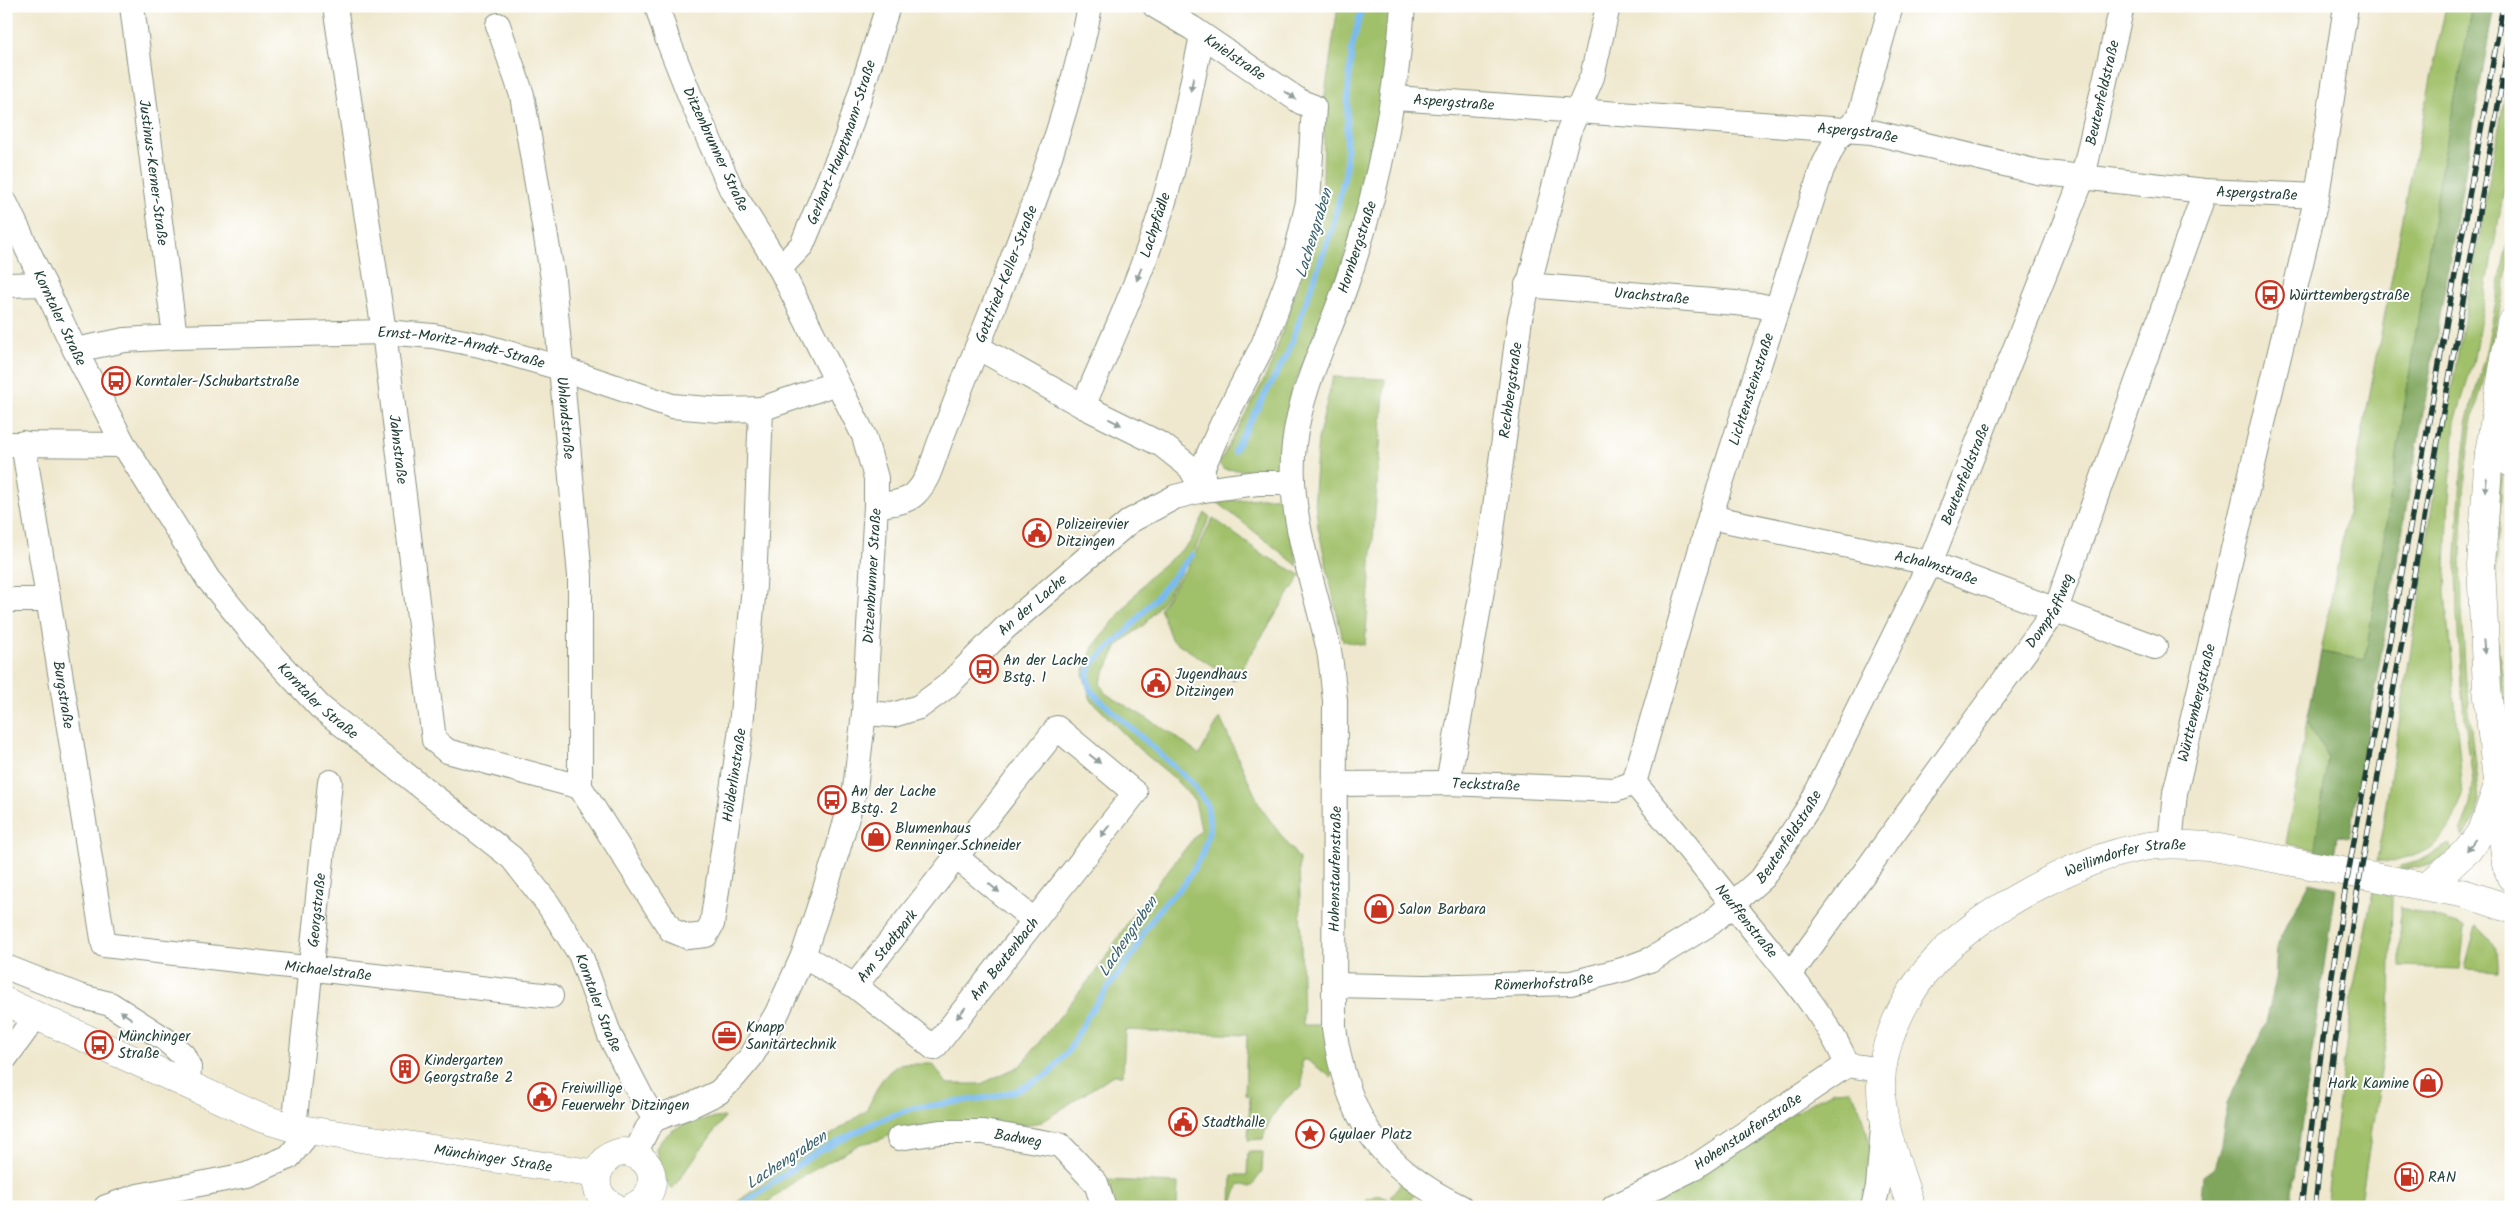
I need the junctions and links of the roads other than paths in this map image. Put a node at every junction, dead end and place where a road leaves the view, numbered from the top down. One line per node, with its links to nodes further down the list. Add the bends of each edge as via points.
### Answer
1 (132, 6): 28 (street, Justinus-Kerner-Straße)
2 (335, 6): 27 (street, Jahnstraße)
3 (657, 6): 21 (street, Ditzenbrunner Straße, via 694,106 732,191)
4 (888, 6): 21 (street, Gerhart-Hauptmann-Straße, via 846,139 802,245)
5 (1090, 6): 29 (street, Gottfried-Keller-Straße, via 1074,78 1050,158 1024,233)
6 (1155, 6): 12 (street, Knielstraße)
7 (1403, 6): 14 (street, Hornbergstraße)
8 (1608, 6): 15 (street, Rechbergstraße, via 1592,77)
9 (1891, 6): 16 (street, Lichtensteinstraße, via 1859,118)
10 (2122, 6): 17 (street, Beutenfeldstraße)
11 (2346, 6): 19 (street, Württembergstraße)
12 (1196, 24): 33 (street, Lachpfädle, one-way to 33, via 1174,162 1155,232 1126,310); 39 (street, Knielstraße, one-way to 39, via 1301,102 1314,107 1308,202 1293,266 1263,345 1203,468)
13 (498, 25): 31 (street, Uhlandstraße, via 522,95 553,279)
14 (1394, 98): 15 (street, Aspergstraße); 38 (street, Hornbergstraße, via 1370,211 1349,278 1310,374 1301,408 1294,444)
15 (1578, 110): 16 (street, Aspergstraße); 24 (street, Rechbergstraße, via 1568,133)
16 (1847, 129): 17 (street, Aspergstraße, via 1872,132 2038,172); 25 (street, Lichtensteinstraße, via 1836,140 1822,169)
17 (2083, 176): 18 (street, Aspergstraße); 42 (street, Beutenfeldstraße)
18 (2205, 191): 19 (street, Aspergstraße); 45 (street, Dompfaffweg)
19 (2317, 196): 55 (street, Württembergstraße, via 2175,793)
20 (6, 204): 22 (street, Korntaler Straße)
21 (780, 268): 32 (street, Ditzenbrunner Straße)
22 (44, 284): 23 (street); 30 (street, Korntaler Straße)
23 (6, 285)
24 (1527, 285): 25 (street, Urachstraße); 49 (street, Rechbergstraße, via 1514,352 1490,545)
25 (1776, 309): 41 (street, Lichtensteinstraße)
26 (2511, 323): 37 (main road)
27 (384, 332): 28 (street, Ernst-Moritz-Arndt-Straße); 31 (street, Ernst-Moritz-Arndt-Straße, via 433,336); 53 (street, Jahnstraße, via 434,740 447,751)
28 (175, 337): 30 (street, Ernst-Moritz-Arndt-Straße, via 124,340)
29 (977, 347): 33 (street); 40 (street, Gottfried-Keller-Straße, via 927,478 914,495 893,504)
30 (74, 350): 36 (street, Korntaler Straße)
31 (560, 368): 34 (street, Ernst-Moritz-Arndt-Straße, via 672,406); 53 (street, Uhlandstraße, via 580,576)
32 (837, 383): 34 (street, Ernst-Moritz-Arndt-Straße); 40 (street, Ditzenbrunner Straße, via 864,436 876,478)
33 (1083, 406): 39 (street, one-way to 39, via 1162,445 1190,468)
34 (761, 409): 53 (street, Hölderlinstraße, via 754,586 740,736 712,924 706,935 688,937 671,930)
35 (14, 444): 36 (street); 44 (street, Burgstraße)
36 (124, 446): 76 (street, Korntaler Straße, via 208,579 274,659 320,706 512,858 548,904 580,954 610,1036)
37 (2500, 458): 52 (main road, one-way to 52, via 2480,565)
38 (1293, 483): 39 (street, An der Lache, via 1258,483); 50 (street, Hohenstaufenstraße, via 1302,545 1329,652 1335,700)
39 (1203, 490): 47 (street, An der Lache, via 1175,497 1130,521 1005,628 946,687 919,707 893,714)
40 (876, 505): 47 (street, Ditzenbrunner Straße)
41 (1710, 517): 42 (street, Achalmstraße); 51 (street, Lichtensteinstraße)
42 (1930, 563): 45 (street, Achalmstraße); 59 (street, Beutenfeldstraße, via 1811,804 1763,877)
43 (6, 600): 44 (street)
44 (48, 600): 62 (street, Burgstraße)
45 (2056, 609): 46 (street, Achalmstraße); 66 (street, Dompfaffweg)
46 (2155, 647)
47 (864, 713): 63 (street, Ditzenbrunner Straße, via 855,790)
48 (330, 782): 65 (street, Georgstraße)
49 (1448, 783): 50 (street, Teckstraße); 51 (street, Teckstraße, via 1615,790)
50 (1336, 784): 67 (street, Hohenstaufenstraße)
51 (1634, 784): 59 (street, Neuffenstraße)
52 (2498, 785): 57 (main road, via 2506,864); 58 (main road, one-way to 58, via 2483,829 2468,850)
53 (580, 787)
54 (1135, 793): 56 (street, Am Stadtpark, one-way to 54, via 1057,728); 61 (street, Am Beutenbach, one-way to 61)
55 (2170, 844): 58 (main road, Weilimdorfer Straße, via 2208,846); 74 (main road, Weilimdorfer Straße, via 2109,856 2058,876 2017,897 1964,934 1937,958 1902,1008)
56 (956, 857): 61 (street, one-way to 61); 68 (street, Am Stadtpark)
57 (2511, 877)
58 (2428, 886): 60 (main road, Weilimdorfer Straße, via 2474,896)
59 (1734, 905): 66 (street, Neuffenstraße); 67 (street, Römerhofstraße, via 1652,959 1626,970 1571,983 1425,987)
60 (2511, 909)
61 (1035, 921): 68 (street, Am Beutenbach, one-way to 68, via 934,1048)
62 (104, 945): 65 (street, Michaelstraße)
63 (803, 956): 68 (street, Am Stadtpark); 76 (street, Ditzenbrunner Straße, via 777,1014 751,1057 734,1077 719,1092)
64 (6, 967): 75 (street, one-way to 64, via 189,1068 183,1055 166,1040 110,1004 79,996)
65 (311, 968): 69 (street, Michaelstraße); 78 (street, Georgstraße)
66 (1790, 975): 73 (street, Neuffenstraße, via 1839,1045)
67 (1334, 985): 87 (street, Hohenstaufenstraße, via 1338,1061 1356,1108 1380,1150 1412,1180)
68 (855, 986)
69 (551, 996)
70 (6, 1002): 71 (main road, Münchinger Straße)
71 (36, 1016): 72 (street); 75 (main road, Münchinger Straße)
72 (6, 1058)
73 (1847, 1065): 74 (street); 88 (street, Hohenstaufenstraße, via 1690,1170)
74 (1882, 1070): 77 (main road, Weilimdorfer Straße)
75 (188, 1085): 78 (main road, Münchinger Straße, via 261,1118)
76 (656, 1119): 80 (street, via 647,1128)
77 (1884, 1120): 83 (main road, Weilimdorfer Straße); 89 (street, Weilimdorfer Straße)
78 (302, 1129): 81 (main road, Münchinger Straße); 85 (street, via 289,1157 246,1175 138,1196)
79 (899, 1138): 86 (street, Badweg, via 940,1132 983,1132 1060,1145 1096,1182)
80 (635, 1154): 81 (main road, via 611,1155); 82 (main road, via 649,1168 652,1177)
81 (597, 1174): 84 (main road, via 596,1184)
82 (648, 1203)
83 (1906, 1204)
84 (607, 1205)
85 (106, 1207)
86 (1104, 1207)
87 (1461, 1207)
88 (1614, 1207)
89 (1874, 1207)

